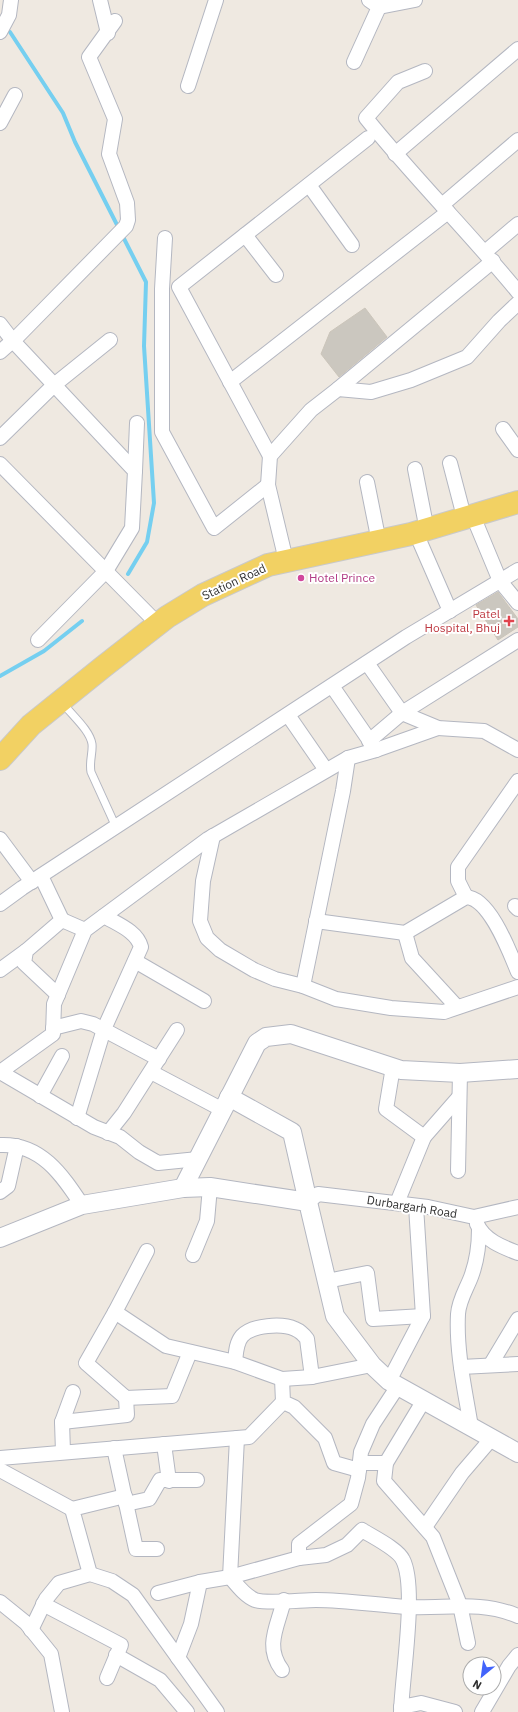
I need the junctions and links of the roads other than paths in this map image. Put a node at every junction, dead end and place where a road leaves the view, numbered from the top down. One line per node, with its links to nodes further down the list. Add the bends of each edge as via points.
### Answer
1 (11, 0): 6 (street, via 9,15)
2 (100, 0): 28 (street, via 112,27 89,57 115,119 109,154 127,203 128,220 121,232)
3 (216, 0): 10 (street)
4 (415, 0): 5 (street)
5 (374, 3): 8 (street)
6 (0, 32)
7 (518, 49): 15 (street)
8 (354, 62)
9 (425, 71): 15 (street, via 398,82 366,118)
10 (188, 86)
11 (15, 95): 12 (street)
12 (0, 123)
13 (368, 138): 16 (street)
14 (518, 140): 17 (street)
15 (394, 154): 17 (street)
16 (309, 185): 19 (street); 21 (street)
17 (445, 208): 22 (street); 30 (street)
18 (518, 224): 22 (street)
19 (245, 235): 23 (street); 30 (street, via 179,287)
20 (166, 238): 43 (street, via 162,289 162,432 214,528)
21 (352, 245)
22 (489, 257): 24 (street); 32 (street)
23 (276, 275)
24 (518, 292)
25 (518, 303): 32 (street, via 467,357 411,380 371,392)
26 (0, 324): 28 (street)
27 (110, 340): 31 (street)
28 (13, 341): 29 (street); 31 (street)
29 (0, 352)
30 (230, 382): 37 (street)
31 (54, 385): 35 (street); 41 (street)
32 (338, 389): 37 (street, via 311,410)
33 (137, 423): 41 (street)
34 (503, 429): 36 (street)
35 (0, 438)
36 (518, 450)
37 (270, 456): 43 (street)
38 (450, 463): 46 (street)
39 (0, 464): 51 (street)
40 (416, 470): 47 (street)
41 (135, 471): 51 (street, via 132,528)
42 (367, 482): 48 (street)
43 (268, 485): 49 (street)
44 (518, 492): 46 (main road, Station Road)
45 (518, 502): 46 (main road, Station Road)
46 (468, 512): 47 (main road, Station Road); 52 (street)
47 (420, 527): 48 (main road, Station Road); 54 (street); 68 (main road, Station Road, via 268,565 203,595 167,617 97,672 31,726)
48 (377, 532): 49 (main road, Station Road)
49 (284, 552): 55 (main road, Station Road, via 265,556 198,587)
50 (518, 570): 52 (street)
51 (106, 571): 55 (street); 56 (street)
52 (500, 581): 53 (street); 54 (street)
53 (518, 603)
54 (450, 611): 58 (street)
55 (151, 617): 64 (main road, Station Road, via 24,718)
56 (38, 640)
57 (518, 640): 61 (street)
58 (367, 663): 59 (street); 61 (street)
59 (332, 686): 62 (street); 65 (street)
60 (66, 707): 71 (lane, via 90,738 91,772)
61 (402, 714): 63 (street); 65 (street)
62 (288, 715): 69 (street); 71 (street)
63 (438, 728): 65 (street); 66 (street, via 484,731)
64 (0, 745)
65 (372, 746): 67 (street)
66 (518, 750)
67 (348, 758): 69 (street); 79 (street, via 344,791)
68 (0, 759)
69 (326, 770): 72 (street)
70 (518, 781): 75 (street, via 458,867 458,881)
71 (116, 827): 74 (street)
72 (213, 836): 77 (street); 86 (street, via 200,906 200,921 207,938 220,950 254,970)
73 (0, 839): 74 (street)
74 (36, 879): 76 (street); 78 (street)
75 (466, 897): 81 (street); 85 (street, via 476,900 488,912)
76 (0, 904)
77 (104, 916): 80 (street); 83 (street, via 140,941 141,947)
78 (62, 920): 80 (street); 82 (street)
79 (316, 921): 81 (street); 86 (street)
80 (85, 930): 88 (street)
81 (405, 933): 90 (street, via 412,958)
82 (26, 951): 84 (street); 88 (street, via 24,963)
83 (135, 961): 89 (street); 92 (street)
84 (0, 970)
85 (518, 972)
86 (302, 986): 90 (street, via 336,999 391,1008 444,1012)
87 (518, 987): 90 (street)
88 (58, 995): 91 (street, via 54,1004)
89 (204, 1001)
90 (457, 1007)
91 (53, 1028): 92 (street, via 81,1021); 100 (street, via 53,1034 0,1072)
92 (104, 1028): 95 (street); 103 (street)
93 (177, 1030): 95 (street)
94 (62, 1056): 100 (street)
95 (159, 1059): 98 (street)
96 (393, 1067): 99 (street, via 401,1070); 102 (street, via 291,1034 277,1034 257,1043); 105 (street, via 386,1108)
97 (518, 1069): 99 (street)
98 (151, 1072): 102 (street); 104 (street)
99 (460, 1073): 101 (street)
100 (40, 1096): 103 (street)
101 (459, 1096): 105 (street); 109 (street)
102 (226, 1104): 108 (street); 113 (street, via 292,1132)
103 (77, 1118): 104 (street)
104 (108, 1133): 108 (street, via 120,1137 158,1163)
105 (424, 1137): 114 (street)
106 (0, 1145): 107 (street)
107 (16, 1146): 112 (street, via 8,1186); 115 (street, via 31,1150 47,1160 61,1175)
108 (198, 1159): 111 (street)
109 (458, 1171)
110 (210, 1187): 111 (street); 113 (street); 122 (street, via 207,1221)
111 (183, 1188): 115 (street)
112 (0, 1192)
113 (308, 1202): 114 (street, Durbargarh Road, via 318,1194); 123 (street)
114 (397, 1203): 116 (street, Durbargarh Road)
115 (82, 1206): 119 (street)
116 (416, 1206): 118 (street, Durbargarh Road); 125 (street)
117 (518, 1207): 118 (street, Durbargarh Road)
118 (476, 1223): 121 (street, via 492,1241); 132 (street, via 479,1246 458,1314)
119 (0, 1238)
120 (147, 1251): 124 (street)
121 (518, 1252)
122 (193, 1255)
123 (327, 1281): 125 (street, via 367,1273 373,1319); 131 (street, via 336,1316)
124 (115, 1312): 127 (street, via 166,1346); 137 (street, via 86,1363)
125 (423, 1316): 135 (street)
126 (518, 1318): 129 (street)
127 (190, 1352): 128 (street); 137 (street, via 172,1396)
128 (234, 1362): 133 (street, via 237,1343 247,1331 284,1326 295,1329 307,1339); 134 (street)
129 (492, 1364): 130 (street); 132 (street)
130 (518, 1364)
131 (372, 1365): 133 (street); 135 (street)
132 (461, 1367): 141 (street)
133 (312, 1378): 134 (street)
134 (282, 1379): 139 (street)
135 (393, 1384): 138 (street); 150 (street, via 361,1452)
136 (73, 1392): 140 (street)
137 (126, 1398): 140 (street, via 127,1415)
138 (424, 1400): 141 (street); 149 (street)
139 (283, 1402): 142 (street, via 249,1437); 150 (street, via 294,1407 325,1438 334,1463)
140 (62, 1422): 146 (street)
141 (471, 1427): 143 (street)
142 (237, 1438): 144 (street); 160 (street)
143 (492, 1438): 147 (street); 156 (street, via 462,1473)
144 (164, 1444): 145 (street); 153 (street)
145 (114, 1448): 146 (street); 154 (street)
146 (63, 1452): 148 (street)
147 (518, 1453)
148 (0, 1458)
149 (386, 1463): 150 (street); 156 (street, via 384,1481)
150 (360, 1467): 158 (street, via 351,1504 298,1544)
151 (0, 1470): 155 (street)
152 (197, 1480): 153 (street)
153 (169, 1481): 154 (street, via 160,1480 148,1499)
154 (125, 1500): 155 (street); 157 (street, via 136,1549)
155 (72, 1509): 159 (street)
156 (425, 1527): 166 (street, via 433,1537)
157 (157, 1549)
158 (299, 1558): 160 (street); 167 (street, via 326,1555 347,1545 362,1530 396,1552 403,1560 407,1572)
159 (90, 1574): 165 (street, via 59,1583); 173 (street, via 112,1581 133,1595)
160 (230, 1577): 161 (street); 163 (street, via 253,1599)
161 (200, 1582): 162 (street); 173 (street, via 191,1624)
162 (158, 1593)
163 (284, 1600): 167 (street, via 340,1600); 174 (street, via 272,1647 275,1661)
164 (0, 1602): 169 (street)
165 (43, 1604): 169 (street); 171 (street, via 121,1645)
166 (460, 1605): 167 (street); 168 (street, via 484,1606); 170 (street)
167 (408, 1607): 176 (street)
168 (518, 1616)
169 (31, 1630): 177 (street, via 51,1654)
170 (468, 1643)
171 (116, 1655): 175 (street); 178 (street, via 160,1680)
172 (517, 1657): 181 (street)
173 (178, 1658): 179 (street)
174 (282, 1670)
175 (107, 1678)
176 (401, 1709): 180 (street, via 421,1703)
177 (62, 1712)
178 (187, 1712)
179 (217, 1712)
180 (454, 1712)
181 (482, 1712)

